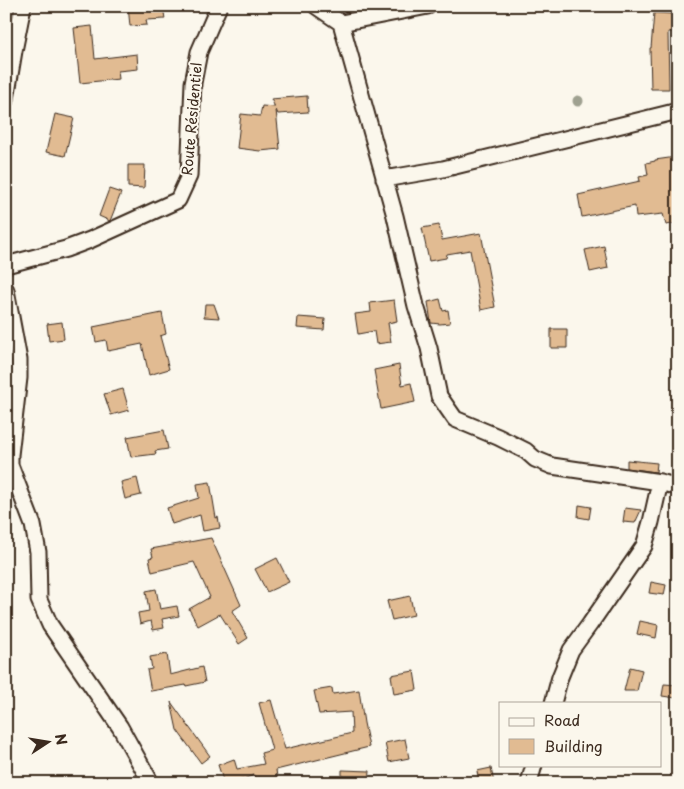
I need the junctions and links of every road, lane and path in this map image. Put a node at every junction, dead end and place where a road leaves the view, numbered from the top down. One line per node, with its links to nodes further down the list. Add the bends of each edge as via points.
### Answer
1 (23, 6): 6 (street)
2 (219, 6): 9 (street, Route Résidentiel, via 198,52 193,83 189,176 178,200 90,240)
3 (316, 6): 5 (street)
4 (428, 6): 5 (street)
5 (341, 23): 8 (street)
6 (6, 99)
7 (678, 111): 8 (street, via 443,169)
8 (384, 179): 11 (street, via 439,396 455,419 498,437 552,466)
9 (6, 265)
10 (6, 290): 15 (street, via 19,360 10,465 33,525 40,600 50,625 120,727)
11 (660, 482): 12 (street); 13 (street, via 644,546 571,650)
12 (678, 487)
13 (553, 702)
14 (534, 766): 16 (street)
15 (151, 783)
16 (529, 783)

